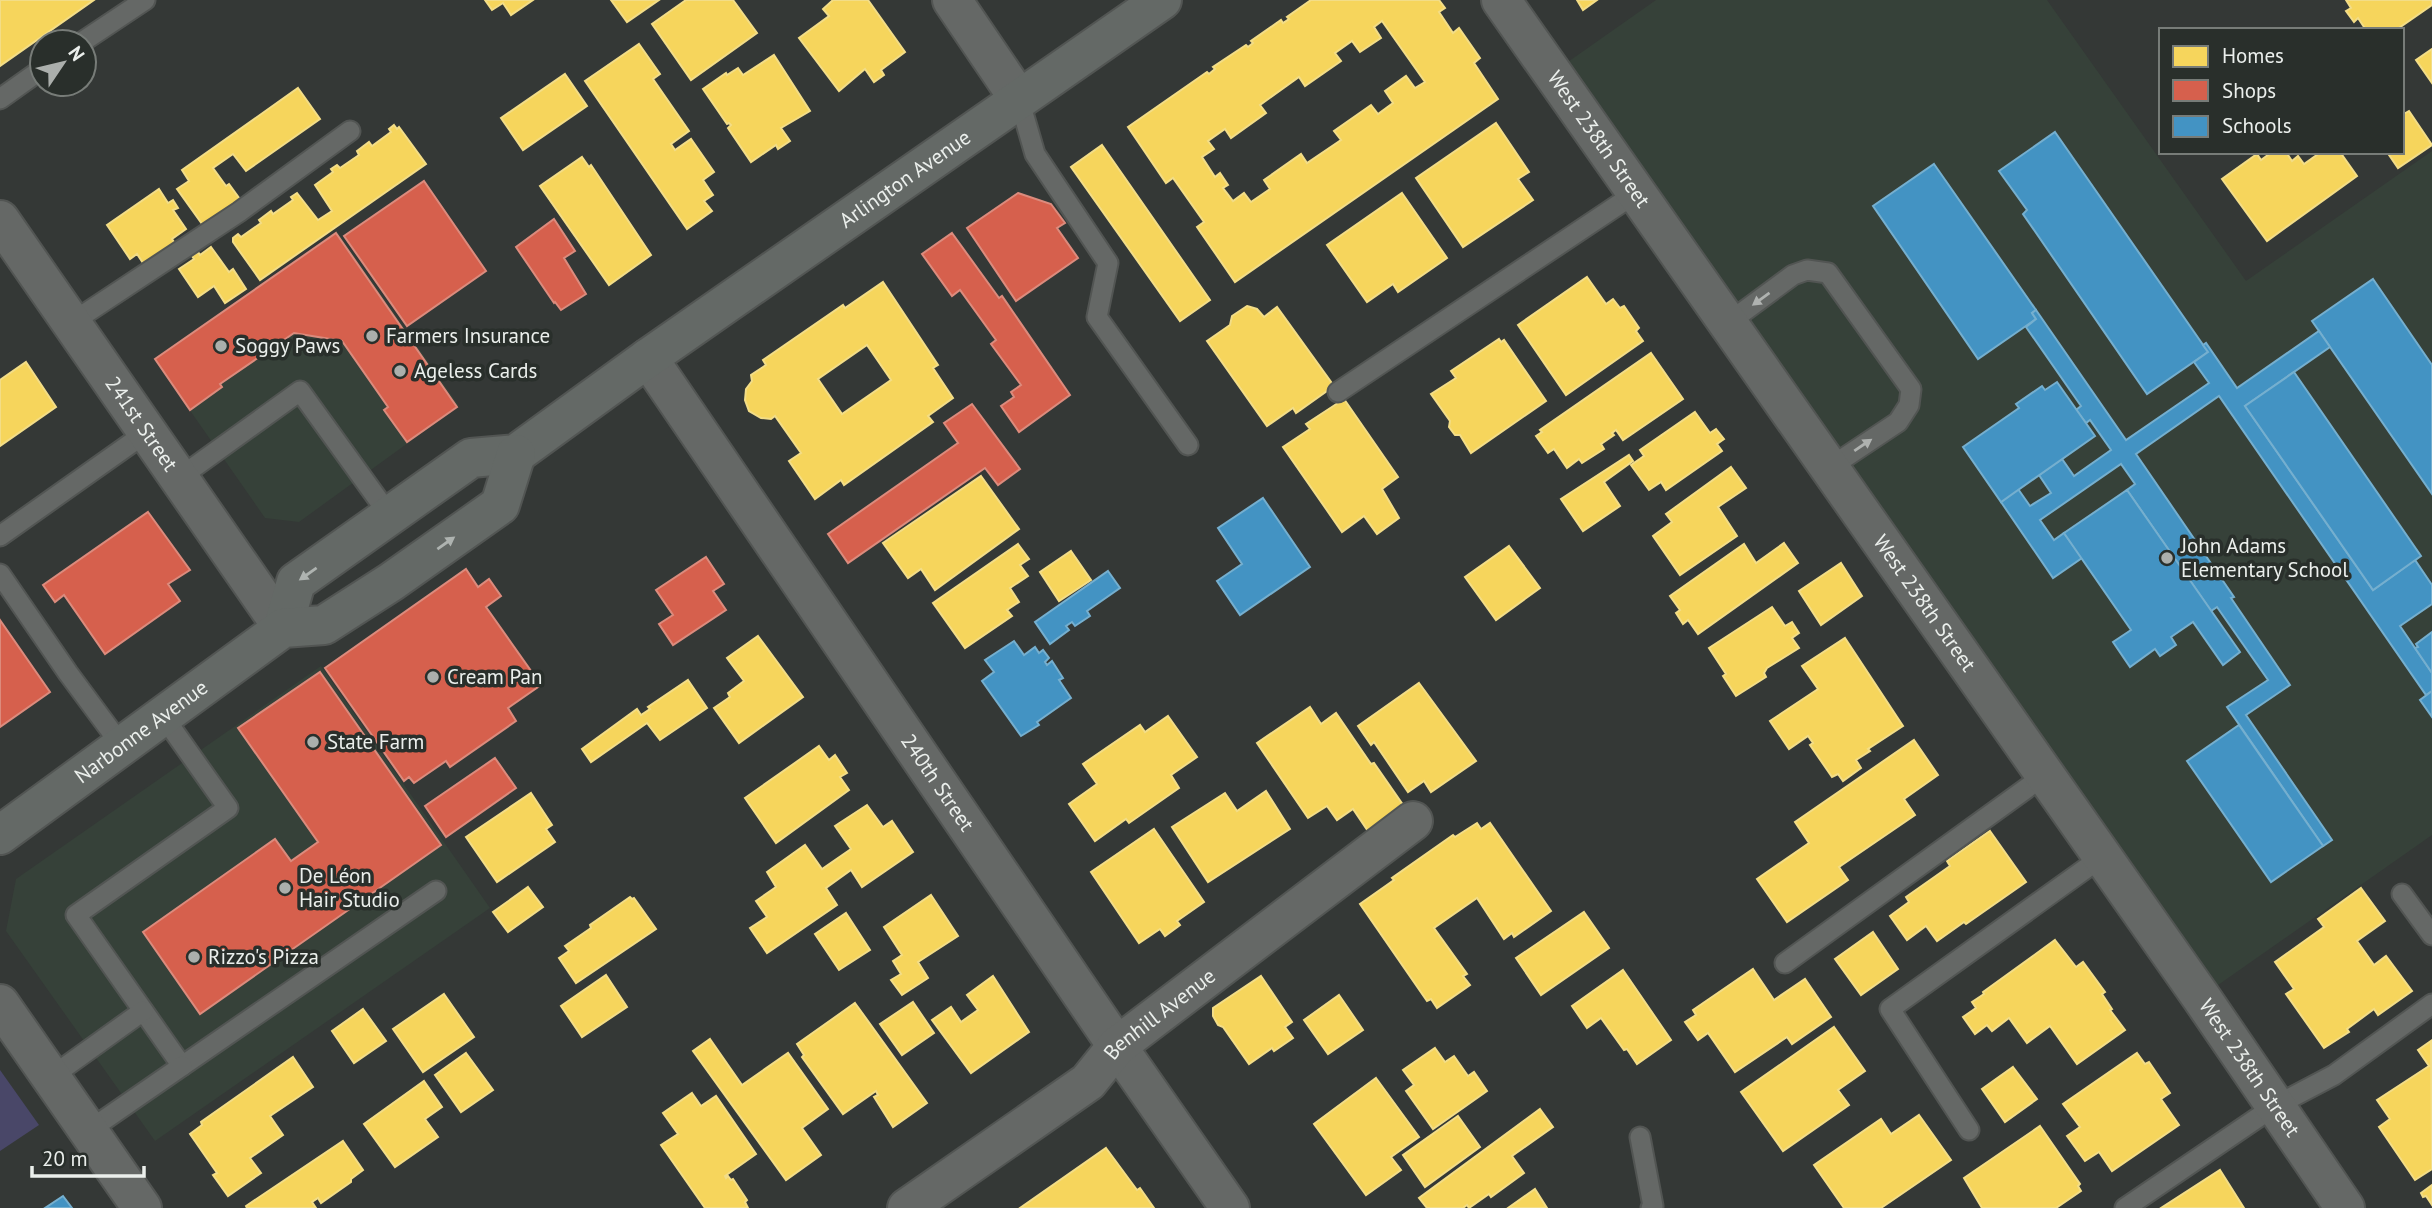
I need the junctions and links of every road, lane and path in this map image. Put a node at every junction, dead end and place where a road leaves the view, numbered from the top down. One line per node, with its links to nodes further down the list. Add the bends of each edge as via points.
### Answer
1 (145, 0): 5 (lane)
2 (951, 0): 8 (street)
3 (1162, 0): 8 (main road, Arlington Avenue)
4 (1501, 0): 10 (street, West 238th Street)
5 (98, 31)
6 (28, 79): 7 (lane)
7 (0, 99)
8 (1019, 99): 14 (main road, Arlington Avenue); 17 (lane, via 1035,154 1108,263 1097,317)
9 (350, 131): 12 (lane, via 239,212)
10 (1636, 193): 13 (street, West 238th Street); 15 (lane)
11 (0, 220): 12 (street, 241st Street)
12 (71, 323): 16 (street, 241st Street)
13 (1728, 323): 19 (street, West 238th Street); 19 (lane, one-way to 13, via 1898,422 1909,405 1911,390 1828,273 1807,270 1793,275)
14 (648, 358): 18 (main road); 38 (street, 240th Street)
15 (1338, 392)
16 (146, 432): 20 (street, 241st Street); 22 (lane)
17 (1188, 445)
18 (516, 454): 21 (main road, via 471,458); 24 (main road, one-way to 18, via 324,625 500,505)
19 (1829, 468): 27 (street, West 238th Street)
20 (179, 478): 21 (lane, via 300,391); 24 (street, 241st Street)
21 (390, 516): 24 (main road, one-way to 24, via 296,582)
22 (0, 536)
23 (0, 574): 26 (lane)
24 (284, 628): 25 (main road, Narbonne Avenue)
25 (163, 716): 26 (main road, Narbonne Avenue); 37 (lane, via 228,808 76,915)
26 (122, 746): 29 (main road, Narbonne Avenue)
27 (2045, 775): 30 (street, West 238th Street); 34 (lane)
28 (1413, 821): 38 (street, Benhill Avenue)
29 (0, 835)
30 (2102, 857): 41 (street, West 238th Street); 43 (lane, via 1890,1009)
31 (436, 891): 39 (lane)
32 (2402, 894): 33 (lane)
33 (2432, 935)
34 (1785, 963)
35 (0, 1004): 40 (street)
36 (2432, 1004): 41 (lane, via 2334,1075)
37 (144, 1011): 39 (lane); 40 (lane)
38 (1117, 1046): 46 (street, Benhill Avenue, via 1088,1082); 47 (street, 240th Street)
39 (182, 1066): 42 (lane)
40 (51, 1077): 42 (street)
41 (2275, 1106): 49 (lane); 50 (street, West 238th Street)
42 (88, 1130): 45 (street)
43 (1969, 1130)
44 (1640, 1136): 48 (lane)
45 (142, 1208)
46 (907, 1208)
47 (1230, 1208)
48 (1651, 1208)
49 (2125, 1208)
50 (2345, 1208)

